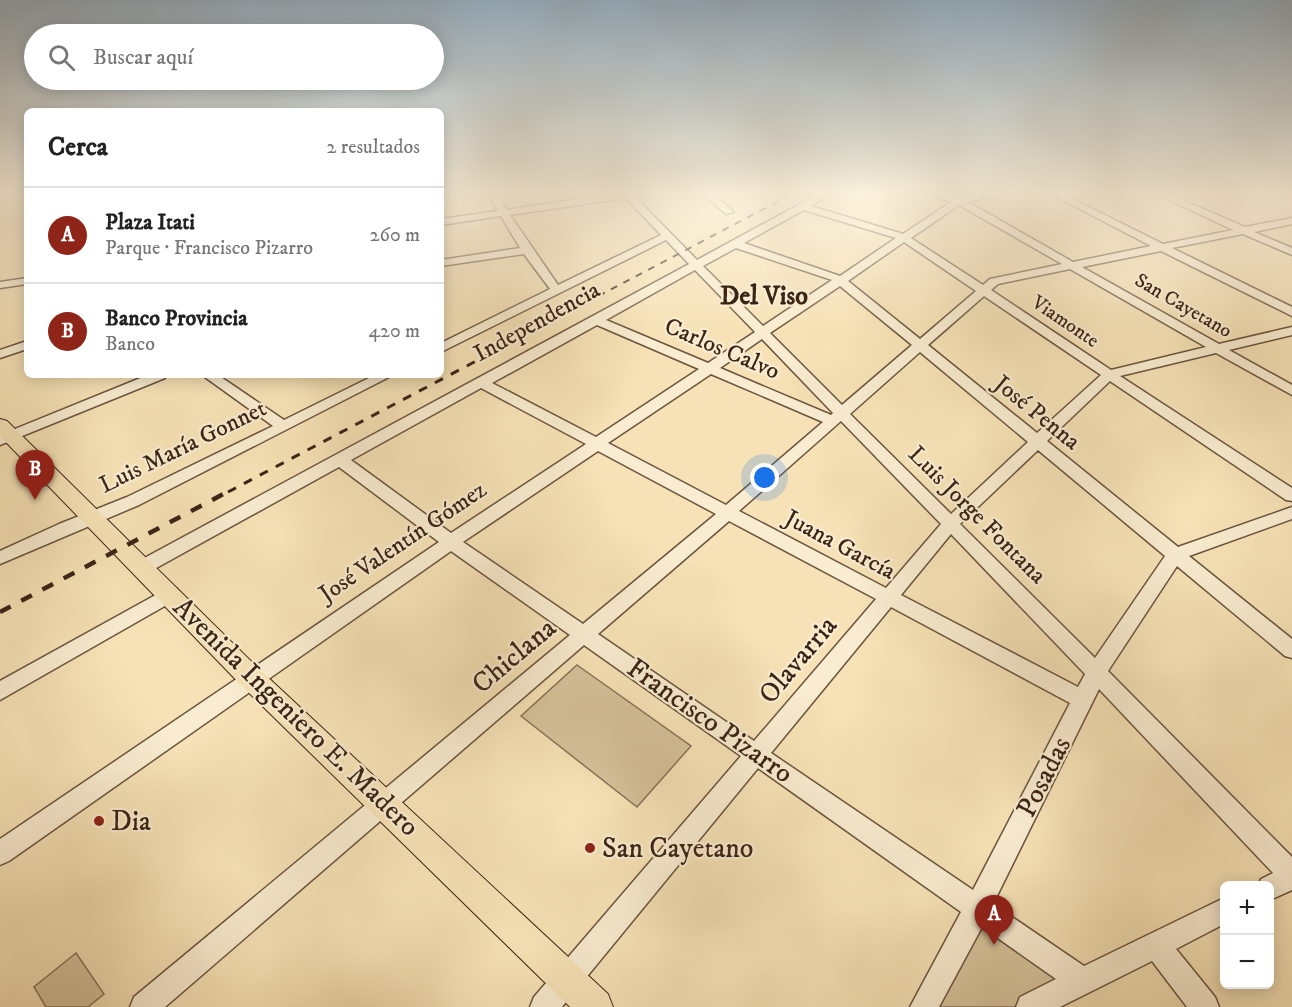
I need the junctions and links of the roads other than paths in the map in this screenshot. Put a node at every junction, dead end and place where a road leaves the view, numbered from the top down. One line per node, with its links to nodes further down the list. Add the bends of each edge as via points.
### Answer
1 (520, 239): 13 (street)
2 (660, 239): 21 (street)
3 (669, 239): 16 (street, Luis Jorge Fontana)
4 (744, 239): 11 (street, Independencia)
5 (900, 239): 18 (street, José Valentín Gómez)
6 (906, 239): 22 (street, Viamonte)
7 (1025, 239): 17 (street, San Cayetano)
8 (1145, 239): 12 (street)
9 (1203, 239): 12 (street, Chiclana)
10 (1262, 239): 14 (street)
11 (735, 244): 16 (street, Independencia); 18 (street, José Penna)
12 (1161, 247): 17 (street, Chiclana); 23 (street)
13 (527, 250): 15 (street); 21 (street)
14 (1292, 252)
15 (444, 263)
16 (696, 264): 24 (street, Independencia); 26 (street, Luis Jorge Fontana)
17 (1071, 265): 22 (street, Chiclana, via 1004,278); 30 (street, San Cayetano)
18 (839, 279): 26 (street, José Valentín Gómez); 29 (street, José Penna)
19 (24, 281): 20 (street)
20 (0, 286)
21 (556, 290): 28 (street)
22 (984, 290): 29 (street, Chiclana); 33 (street, Viamonte)
23 (1292, 312)
24 (594, 319): 32 (street, Carlos Calvo); 37 (street, Independencia)
25 (1292, 331): 30 (street)
26 (761, 333): 32 (street, José Valentín Gómez); 39 (street, Luis Jorge Fontana)
27 (24, 346): 31 (street)
28 (444, 346)
29 (920, 346): 39 (street, Chiclana); 43 (street, José Penna)
30 (1218, 349): 33 (street); 38 (street, San Cayetano)
31 (0, 354)
32 (709, 367): 39 (street, Carlos Calvo); 42 (street, José Valentín Gómez)
33 (1109, 375): 43 (street, Olavarria); 45 (street, Viamonte)
34 (152, 378): 41 (street)
35 (213, 378): 40 (street)
36 (380, 378): 40 (street, Luis María Gonnet)
37 (480, 382): 42 (street, Juana García); 44 (street, Independencia)
38 (1292, 391)
39 (836, 417): 46 (street, Chiclana); 49 (street, Luis Jorge Fontana)
40 (283, 426): 48 (street, Luis María Gonnet)
41 (4, 434): 48 (main road, Avenida Ingeniero E. Madero)
42 (598, 443): 46 (street, Juana García); 50 (street, José Valentín Gómez)
43 (1037, 443): 49 (street, Olavarria); 51 (street, José Penna)
44 (339, 459): 50 (street, Francisco Pizarro); 53 (street, Independencia)
45 (1292, 496)
46 (727, 513): 55 (street, Juana García); 56 (street, Chiclana)
47 (1292, 513): 51 (street)
48 (93, 517): 52 (street, Luis María Gonnet); 53 (main road, Avenida Ingeniero E. Madero)
49 (951, 523): 55 (street, Olavarria); 58 (street, Luis Jorge Fontana)
50 (451, 542): 56 (street, Francisco Pizarro); 59 (street, José Valentín Gómez)
51 (1176, 554): 57 (street, José Penna); 58 (street, Posadas)
52 (0, 558)
53 (143, 567): 54 (main road, Avenida Ingeniero E. Madero)
54 (170, 594): 59 (main road, Avenida Ingeniero E. Madero); 60 (street)
55 (888, 598): 61 (street, Juana García); 62 (street, Olavarria)
56 (585, 633): 62 (street, Francisco Pizarro); 63 (street, Chiclana)
57 (1292, 650)
58 (1097, 671): 61 (street, Posadas); 65 (street, Luis Jorge Fontana)
59 (251, 678): 63 (main road, Avenida Ingeniero E. Madero); 64 (street, José Valentín Gómez)
60 (0, 691)
61 (1083, 700): 67 (street, Posadas)
62 (755, 753): 67 (street, Francisco Pizarro); 70 (street, Olavarria)
63 (384, 804): 70 (main road, Avenida Ingeniero E. Madero); 72 (street, Chiclana)
64 (0, 853)
65 (1292, 875): 66 (street)
66 (1274, 885)
67 (978, 908): 71 (street, Francisco Pizarro); 75 (street, Posadas)
68 (1220, 913): 69 (street)
69 (1156, 945): 71 (street); 77 (street)
70 (567, 980): 73 (street, Olavarria); 74 (main road, Avenida Ingeniero E. Madero)
71 (1083, 981): 76 (street)
72 (144, 1007)
73 (544, 1007)
74 (595, 1007)
75 (924, 1007)
76 (1030, 1007)
77 (1205, 1007)

